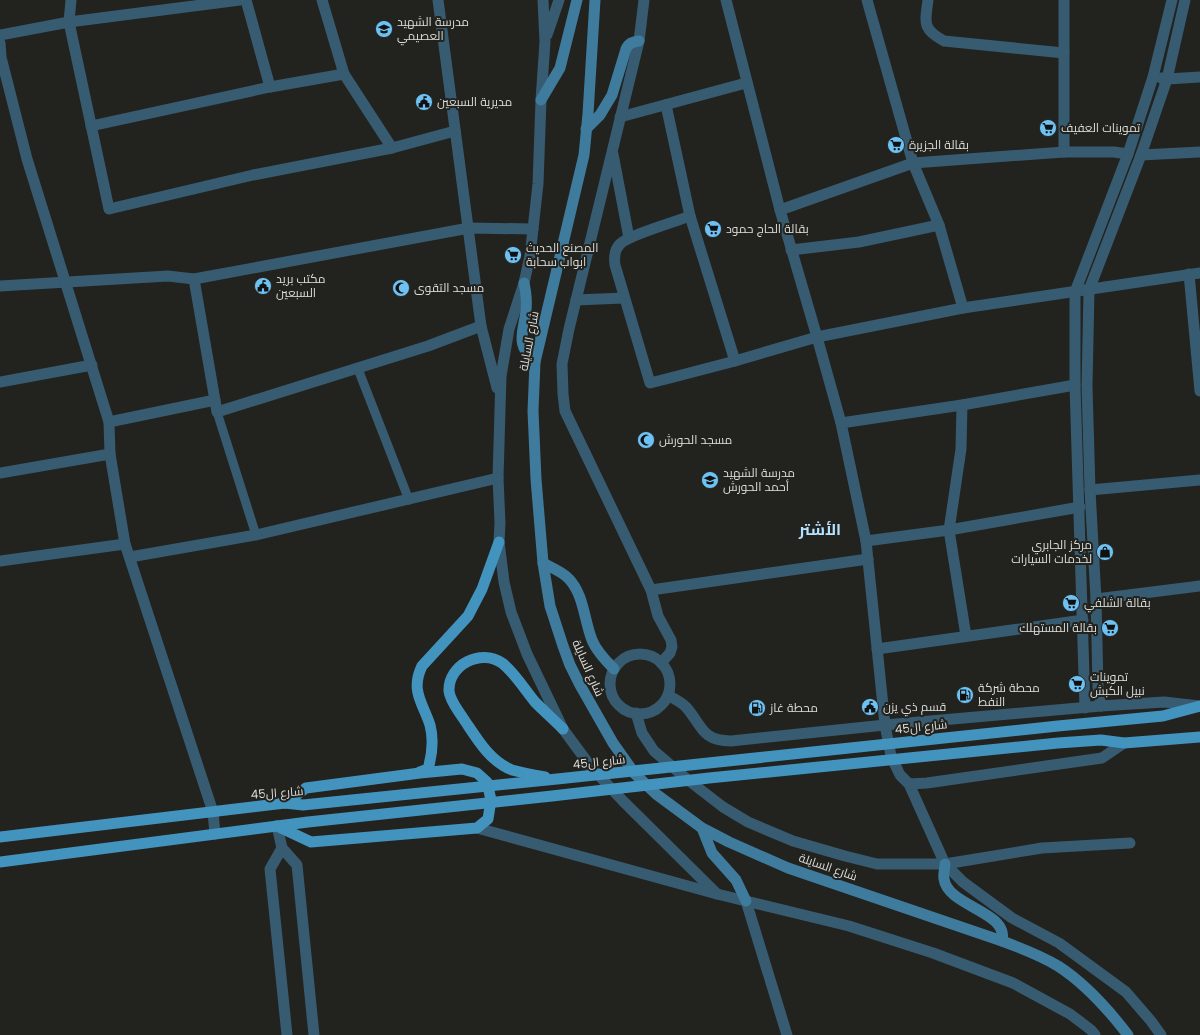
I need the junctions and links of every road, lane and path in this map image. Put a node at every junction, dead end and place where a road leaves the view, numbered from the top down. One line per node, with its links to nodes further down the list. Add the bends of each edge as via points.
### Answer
1 (71, 0): 17 (street)
2 (240, 0): 17 (street)
3 (246, 0): 29 (street)
4 (322, 0): 24 (street)
5 (438, 0): 35 (street)
6 (542, 0): 20 (street)
7 (559, 0): 20 (street)
8 (577, 0): 30 (main road, via 560,68)
9 (595, 0): 34 (main road, شارع السايلة)
10 (644, 0): 19 (street)
11 (726, 0): 28 (street)
12 (867, 0): 42 (street)
13 (928, 0): 22 (street, via 925,20 931,34 944,41)
14 (1064, 0): 22 (street)
15 (1172, 0): 26 (street)
16 (1185, 0): 27 (street)
17 (69, 22): 18 (street); 33 (street)
18 (0, 35)
19 (639, 41): 32 (street); 34 (main road, via 628,45 612,95 600,115)
20 (545, 42): 30 (street)
21 (0, 43): 23 (street)
22 (1064, 53): 38 (street)
23 (1, 58): 53 (street, via 27,158)
24 (344, 74): 29 (street); 36 (street)
25 (1200, 76): 27 (street)
26 (1153, 77): 27 (street); 40 (street)
27 (1167, 79): 41 (street)
28 (746, 83): 31 (street); 43 (street)
29 (270, 87): 33 (street)
30 (541, 100): 47 (street, via 538,184)
31 (666, 105): 32 (street); 44 (street)
32 (620, 117): 37 (street)
33 (91, 126): 36 (street, via 109,209 253,175)
34 (586, 129): 64 (main road, شارع السايلة, via 580,170)
35 (455, 132): 36 (street); 46 (street)
36 (392, 148)
37 (612, 150): 48 (street); 59 (street)
38 (1064, 152): 40 (street); 42 (street)
39 (1200, 152): 41 (street)
40 (1128, 154): 57 (street)
41 (1141, 156): 56 (street)
42 (913, 163): 43 (street); 45 (street)
43 (780, 210): 49 (street)
44 (690, 216): 48 (street); 63 (street)
45 (939, 225): 49 (street, via 859,242); 60 (street)
46 (469, 228): 47 (street); 52 (street); 61 (street)
47 (533, 229): 54 (street)
48 (629, 238): 58 (street, via 619,245 614,255)
49 (791, 250): 62 (street)
50 (1200, 273): 51 (street)
51 (1188, 274): 56 (street); 69 (street)
52 (194, 279): 53 (street, via 168,276); 70 (street)
53 (66, 283): 55 (street); 65 (street)
54 (524, 283): 64 (main road, via 527,301 522,341 523,348); 71 (street, via 509,329 501,376)
55 (0, 286)
56 (1089, 290): 57 (street); 80 (street, via 1087,386)
57 (1075, 292): 60 (street); 68 (street)
58 (624, 298): 59 (street); 63 (street, via 650,382)
59 (576, 300): 93 (street, via 562,364 565,411)
60 (963, 308): 62 (street)
61 (481, 326): 66 (street); 71 (street)
62 (818, 337): 63 (street); 75 (street)
63 (735, 361)
64 (535, 362): 91 (main road, شارع السايلة, via 533,410)
65 (92, 365): 67 (street); 74 (street)
66 (358, 368): 73 (street); 81 (street)
67 (0, 382)
68 (1075, 385): 72 (street); 82 (street)
69 (1200, 391)
70 (215, 400): 73 (street); 74 (street)
71 (500, 401): 78 (street)
72 (962, 405): 75 (street); 83 (street, via 961,449)
73 (217, 412): 84 (street)
74 (109, 422): 76 (street)
75 (841, 423): 85 (street)
76 (110, 454): 77 (street); 87 (street)
77 (0, 474)
78 (498, 478): 81 (street); 86 (street)
79 (1200, 480): 80 (street)
80 (1090, 490): 94 (street)
81 (409, 500): 84 (street)
82 (1080, 507): 83 (street); 95 (street)
83 (949, 530): 85 (street); 96 (street)
84 (256, 535): 88 (street)
85 (866, 541): 89 (street)
86 (499, 542): 106 (street, via 511,612 527,654); 109 (main road, via 482,589 468,616 422,666 419,673 418,695 430,726 432,748 428,769)
87 (125, 544): 88 (street); 90 (street)
88 (130, 557): 113 (street)
89 (868, 560): 93 (street); 97 (street)
90 (0, 561)
91 (543, 563): 99 (main road, via 570,579 579,595 591,638); 116 (main road, شارع السايلة, via 556,628 570,665 590,705 636,774 656,794)
92 (1200, 586): 94 (street)
93 (652, 590): 98 (street, via 658,616 672,647)
94 (1096, 599): 101 (street, via 1098,687)
95 (1083, 620): 96 (street); 103 (street)
96 (966, 636): 97 (street)
97 (877, 649): 105 (street)
98 (661, 662): 99 (street, via 649,656 636,654 619,662); 100 (street, via 669,678)
99 (614, 670): 104 (street, via 610,685 616,701 628,711)
100 (668, 695): 104 (street, via 658,707 644,713); 105 (street, via 687,708 712,738 721,741)
101 (1101, 706): 102 (street, via 1164,702); 103 (street)
102 (1200, 706): 110 (main road, شارع ال45, via 1163,716)
103 (1085, 708): 105 (street)
104 (636, 713): 122 (street, via 642,733 654,751 723,807 748,822 792,841 876,864)
105 (884, 725): 111 (street, via 891,756 900,775)
106 (563, 729): 110 (main road, via 501,662 494,659 470,660 452,676 449,692 452,700 479,742 490,754 511,769); 123 (street, via 591,767)
107 (1200, 737): 108 (main road)
108 (1124, 743): 111 (street, via 1102,758); 114 (main road, via 1101,740 1058,743 733,775)
109 (420, 772): 112 (main road, via 306,788); 115 (main road, via 462,769 477,773 487,782 491,800 488,819)
110 (557, 779): 112 (main road, شارع ال45, via 303,805)
111 (909, 784): 122 (street)
112 (284, 803): 113 (main road, شارع ال45)
113 (213, 812): 117 (street); 118 (main road, شارع ال45)
114 (277, 826): 115 (main road, via 311,842); 117 (main road); 120 (street)
115 (477, 828): 123 (street)
116 (702, 828): 124 (main road, via 712,853 736,880); 125 (main road, شارع السايلة, via 788,868)
117 (215, 834): 121 (main road)
118 (0, 837)
119 (1130, 843): 122 (street, via 1042,848)
120 (282, 848): 126 (street, via 270,869); 127 (street, via 297,865)
121 (0, 862)
122 (945, 864): 125 (main road, via 944,879 948,889 1001,926); 131 (street, via 963,882 1012,918 1059,943 1126,992)
123 (717, 894): 124 (street)
124 (746, 901): 128 (street); 129 (street, via 849,926 1013,982 1070,1014)
125 (1002, 941): 130 (main road, شارع السايلة, via 1033,953 1058,967 1103,1004)
126 (287, 1035)
127 (314, 1035)
128 (787, 1035)
129 (1095, 1035)
130 (1128, 1035)
131 (1161, 1035)

